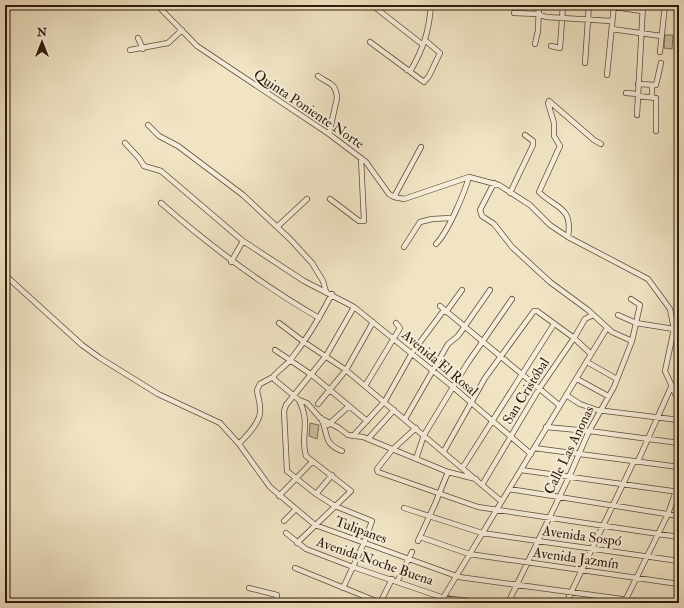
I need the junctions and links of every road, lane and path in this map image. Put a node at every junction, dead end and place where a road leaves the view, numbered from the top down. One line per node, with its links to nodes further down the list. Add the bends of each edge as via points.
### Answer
1 (157, 5): 17 (street, Quinta Poniente Norte)
2 (372, 5): 22 (street)
3 (431, 5): 22 (street, via 429,28)
4 (539, 5): 12 (street)
5 (563, 5): 13 (street)
6 (589, 5): 14 (street)
7 (643, 5): 10 (street)
8 (665, 5): 19 (street)
9 (614, 6): 10 (street); 15 (street)
10 (642, 11): 18 (street)
11 (514, 13): 12 (street)
12 (538, 14): 13 (street); 23 (street)
13 (562, 17): 14 (street); 24 (street, via 560,48)
14 (588, 20): 15 (street); 28 (street)
15 (611, 21): 16 (street)
16 (612, 29): 18 (street); 31 (street)
17 (182, 30): 25 (street, via 168,44); 41 (street, Quinta Poniente Norte, via 197,46)
18 (642, 32): 19 (street); 33 (street)
19 (661, 36): 27 (street)
20 (138, 38): 25 (street)
21 (370, 42): 30 (street)
22 (424, 43): 30 (street, via 411,70); 30 (street, via 440,54 429,76 424,82)
23 (535, 44)
24 (550, 46)
25 (143, 49): 26 (street)
26 (130, 50)
27 (660, 52)
28 (585, 63)
29 (661, 63): 34 (street)
30 (407, 70)
31 (607, 75)
32 (318, 76): 41 (street, via 332,84 337,91)
33 (638, 84): 34 (street); 36 (street)
34 (654, 85): 37 (street)
35 (626, 93): 36 (street)
36 (638, 95): 37 (street); 38 (street)
37 (652, 97): 40 (street, via 657,100)
38 (637, 115)
39 (148, 125): 55 (street, via 159,136 178,146 244,195)
40 (656, 130)
41 (329, 134): 46 (street, Quinta Poniente Norte)
42 (525, 135): 49 (street, via 533,141 533,145)
43 (125, 144): 57 (street, Avenida El Rosal, via 140,158 144,166 160,171)
44 (601, 144): 56 (street, via 550,101 548,102 554,123 554,138 560,146 539,192 566,214 570,222)
45 (421, 147): 50 (street)
46 (361, 158): 50 (street, Quinta Poniente Norte); 52 (street, via 364,221 359,221)
47 (469, 177): 48 (street); 50 (street, via 404,199); 54 (street, via 463,196)
48 (494, 183): 49 (street); 70 (street, via 480,210 482,216 494,224 512,247 550,282)
49 (510, 193): 56 (street, via 530,205)
50 (394, 197)
51 (307, 199): 55 (street)
52 (330, 199)
53 (162, 203): 60 (street)
54 (451, 218): 58 (street, via 443,237); 59 (street, via 432,218 420,222)
55 (277, 227): 64 (street, via 312,264 323,281)
56 (568, 238): 80 (street, via 648,279 670,309)
57 (243, 241): 60 (street); 64 (street, Avenida El Rosal, via 276,264)
58 (436, 244)
59 (404, 247)
60 (231, 262): 72 (street, via 282,297)
61 (5, 275): 134 (street, Tulipanes, via 100,358 158,394 220,423)
62 (462, 290): 69 (street)
63 (490, 290): 78 (street)
64 (326, 292): 65 (street, Avenida El Rosal)
65 (332, 294): 68 (street, Avenida El Rosal); 72 (street)
66 (512, 299): 84 (street)
67 (631, 299): 76 (street, Calle Las Anonas, via 640,305)
68 (354, 307): 73 (street, Avenida El Rosal); 89 (street)
69 (443, 309): 78 (street); 87 (street)
70 (593, 315): 79 (street); 82 (street, San Cristóbal, via 585,319)
71 (618, 315): 76 (street)
72 (320, 318): 83 (street)
73 (373, 322): 81 (street, Avenida El Rosal); 93 (street)
74 (279, 323): 83 (street)
75 (396, 323): 81 (street, via 400,328)
76 (636, 323): 80 (street); 85 (street, Calle Las Anonas)
77 (554, 324): 82 (street); 90 (street, via 535,311); 95 (street)
78 (464, 327): 84 (street); 94 (street, via 448,344)
79 (607, 328): 85 (street); 88 (street)
80 (674, 329): 100 (street, via 665,371)
81 (394, 338): 87 (street, Avenida El Rosal); 101 (street)
82 (574, 338): 88 (street); 103 (street, San Cristóbal)
83 (304, 342): 89 (street); 91 (street)
84 (483, 342): 90 (street); 102 (street)
85 (632, 342): 99 (street, Calle Las Anonas)
86 (275, 350): 91 (street)
87 (412, 353): 94 (street, Avenida El Rosal); 109 (street)
88 (591, 354): 92 (street)
89 (326, 356): 93 (street); 96 (street)
90 (501, 357): 95 (street); 110 (street)
91 (290, 361): 96 (street); 97 (street)
92 (587, 362): 98 (street); 99 (street)
93 (346, 370): 101 (street); 104 (street)
94 (434, 370): 102 (street, Avenida El Rosal); 119 (street)
95 (521, 373): 103 (street); 122 (street)
96 (312, 375): 104 (street); 106 (street)
97 (274, 379): 106 (street); 134 (street, via 260,384 256,390 259,397 259,420)
98 (577, 379): 105 (street); 107 (street)
99 (617, 379): 107 (street, Calle Las Anonas)
100 (672, 385): 111 (street); 117 (street)
101 (365, 386): 109 (street)
102 (453, 386): 110 (street, Avenida El Rosal); 128 (street)
103 (539, 389): 113 (street); 130 (street, San Cristóbal)
104 (330, 390): 112 (street); 114 (street)
105 (566, 395): 113 (street); 116 (street, via 587,407)
106 (294, 396): 108 (street); 150 (street, via 284,411 285,468)
107 (608, 396): 116 (street, Calle Las Anonas)
108 (299, 400): 118 (street, via 307,403); 143 (street, via 305,411 305,453)
109 (384, 401): 115 (street); 121 (street)
110 (471, 402): 122 (street, Avenida El Rosal); 138 (street)
111 (679, 402)
112 (318, 404)
113 (559, 405): 125 (street)
114 (349, 406): 121 (street); 123 (street)
115 (394, 410): 119 (street); 131 (street)
116 (600, 410): 117 (street); 127 (street, Calle Las Anonas)
117 (658, 417): 120 (street); 132 (street)
118 (320, 418): 123 (street); 124 (street)
119 (405, 419): 126 (street)
120 (679, 420)
121 (367, 421): 129 (street)
122 (491, 421): 130 (street, Avenida El Rosal); 144 (street)
123 (330, 423): 124 (street); 129 (street)
124 (325, 426): 137 (street, via 328,441 333,448)
125 (546, 427): 127 (street); 135 (street)
126 (416, 428): 128 (street); 136 (street)
127 (589, 431): 132 (street); 140 (street, Calle Las Anonas)
128 (424, 435): 138 (street); 141 (street)
129 (353, 436): 131 (street)
130 (510, 436): 139 (street, Avenida El Rosal); 152 (street, San Cristóbal)
131 (368, 439): 136 (street)
132 (647, 439): 133 (street); 142 (street)
133 (679, 443)
134 (239, 444): 158 (street, Tulipanes)
135 (534, 448): 139 (street); 140 (street)
136 (392, 450): 141 (street); 157 (street, via 377,469 378,472)
137 (342, 451)
138 (444, 451): 144 (street)
139 (531, 454): 146 (street)
140 (578, 454): 142 (street); 149 (street, Calle Las Anonas)
141 (416, 459): 147 (street)
142 (636, 461): 145 (street); 153 (street)
143 (312, 462): 148 (street); 150 (street)
144 (463, 467): 151 (street)
145 (679, 467)
146 (521, 470): 149 (street); 154 (street)
147 (448, 472): 151 (street); 157 (street)
148 (332, 475): 156 (street); 162 (street, via 351,491)
149 (569, 477): 153 (street); 159 (street, Calle Las Anonas)
150 (296, 479): 156 (street); 158 (street)
151 (476, 479): 152 (street)
152 (482, 485): 160 (street)
153 (623, 485): 155 (street); 161 (street)
154 (509, 489): 159 (street); 160 (street)
155 (678, 492): 166 (street)
156 (316, 494): 162 (street)
157 (438, 494): 165 (street); 167 (street)
158 (278, 496): 164 (street, Tulipanes)
159 (558, 498): 161 (street); 169 (street, Calle Las Anonas)
160 (501, 501): 165 (street)
161 (613, 505): 166 (street); 172 (street)
162 (335, 506): 171 (street); 179 (street, via 372,520)
163 (404, 508): 167 (street, Avenida Sospó)
164 (295, 510): 170 (street); 171 (street, Tulipanes)
165 (496, 510): 169 (street); 174 (street)
166 (668, 514): 168 (street); 175 (street)
167 (429, 516): 174 (street, Avenida Sospó); 182 (street, Avenida Jazmín, via 419,539)
168 (679, 516)
169 (549, 519): 172 (street); 177 (street, Calle Las Anonas)
170 (284, 521)
171 (315, 525): 178 (street); 179 (street, Tulipanes)
172 (603, 527): 175 (street); 180 (street)
173 (286, 533): 178 (street, Avenida Noche Buena)
174 (482, 533): 177 (street, Avenida Sospó); 182 (street)
175 (657, 534): 176 (street); 183 (street)
176 (679, 537)
177 (538, 541): 180 (street, Avenida Sospó); 186 (street, Calle Las Anonas)
178 (297, 543): 187 (street, Avenida Noche Buena)
179 (364, 544): 184 (street, Tulipanes); 187 (street)
180 (593, 549): 183 (street, Avenida Sospó); 189 (street)
181 (412, 552): 184 (street)
182 (469, 554): 186 (street, Avenida Jazmín); 190 (street)
183 (646, 556): 185 (street, Avenida Sospó); 191 (street)
184 (408, 559): 190 (street, Tulipanes); 192 (street)
185 (679, 561)
186 (528, 563): 189 (street, Avenida Jazmín); 194 (street, Calle Las Anonas)
187 (353, 567): 192 (street, Avenida Noche Buena); 196 (street)
188 (295, 568): 196 (street)
189 (582, 570): 191 (street, Avenida Jazmín); 197 (street)
190 (456, 575): 194 (street, Tulipanes); 198 (street)
191 (636, 577): 193 (street, Avenida Jazmín); 199 (street)
192 (395, 580): 198 (street, Avenida Noche Buena); 201 (street)
193 (679, 584)
194 (517, 585): 197 (street, Tulipanes); 204 (street, Calle Las Anonas)
195 (249, 588): 200 (street, via 277,595)
196 (343, 588): 201 (street)
197 (572, 592): 199 (street, Tulipanes); 205 (street)
198 (444, 598): 202 (street); 203 (street, Avenida Noche Buena)
199 (625, 601): 206 (street, Tulipanes)
200 (277, 603)
201 (380, 603)
202 (440, 603)
203 (486, 603)
204 (508, 603)
205 (566, 603)
206 (651, 603)

